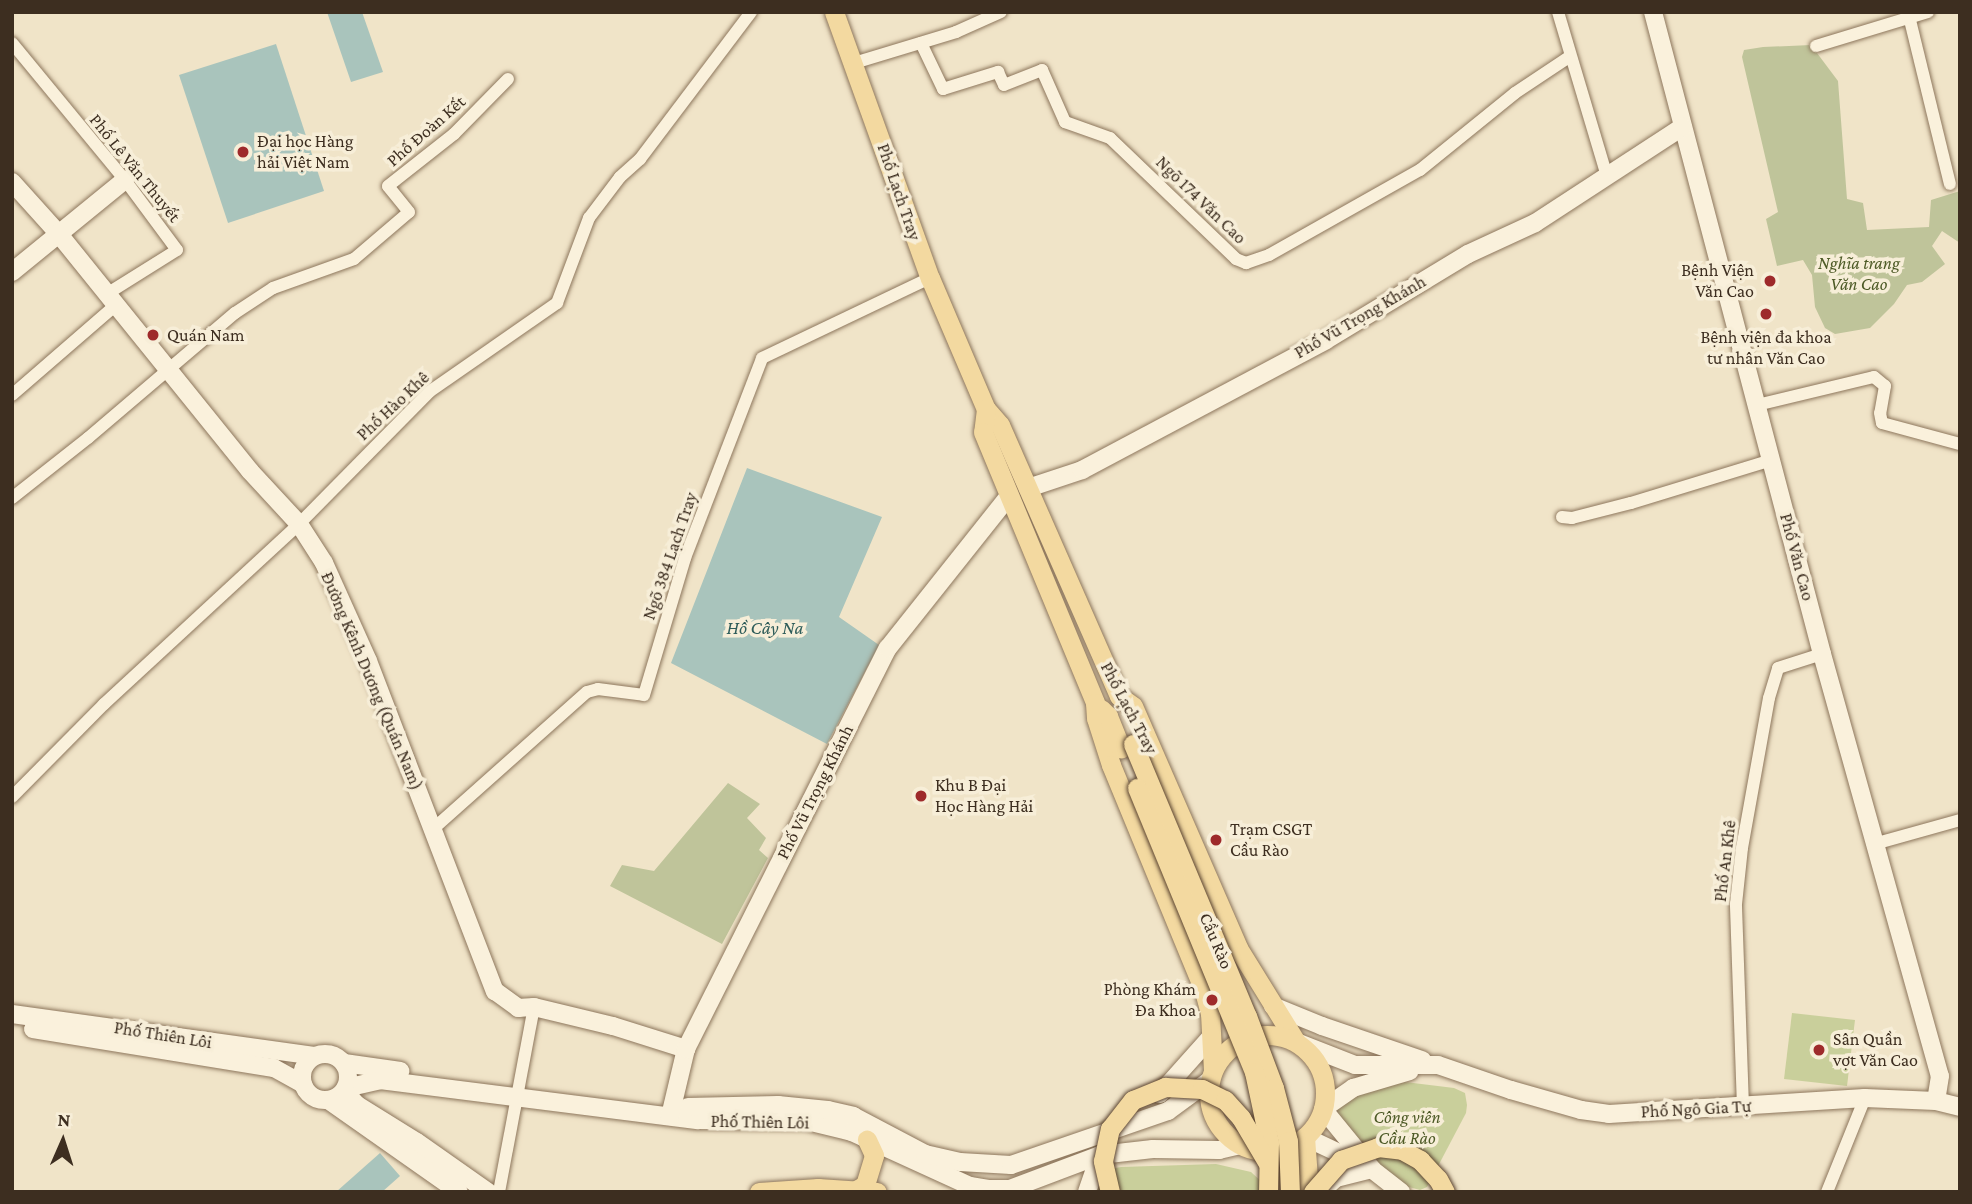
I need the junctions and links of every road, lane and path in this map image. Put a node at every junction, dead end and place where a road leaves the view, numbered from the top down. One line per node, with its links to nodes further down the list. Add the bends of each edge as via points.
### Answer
1 (751, 12): 33 (street, Phố Hào Khê, via 640,159 589,218 557,303 429,392)
2 (834, 12): 12 (main road, Phố Lạch Tray)
3 (1001, 12): 9 (street)
4 (1558, 12): 11 (street)
5 (1653, 12): 14 (street, Phố Văn Cao)
6 (1928, 12): 7 (street)
7 (1909, 15): 10 (street); 18 (street)
8 (12, 43): 16 (street, Phố Lê Văn Thuyết)
9 (921, 43): 11 (street, Ngõ 174 Văn Cao, via 943,89 998,72 1004,85 1042,70 1065,122 1110,138 1236,259 1246,263 1269,255 1420,170 1472,126); 12 (street)
10 (1816, 46)
11 (1569, 57): 15 (street)
12 (854, 64): 21 (main road, Phố Lạch Tray)
13 (508, 79): 23 (street, Phố Đoàn Kết, via 454,134 388,186 409,212 354,258 273,288 235,313)
14 (1682, 127): 15 (street, Phố Vũ Trọng Khánh); 25 (street, Phố Văn Cao)
15 (1607, 176): 29 (street, Phố Vũ Trọng Khánh, via 1535,223 1468,254 1326,340 1082,470)
16 (125, 180): 19 (street); 22 (street, Phố Lê Văn Thuyết, via 177,250)
17 (12, 181): 19 (street, Đường Kênh Dương (Quán Nam))
18 (1950, 184)
19 (58, 233): 20 (street); 22 (street, Đường Kênh Dương (Quán Nam))
20 (12, 272)
21 (930, 278): 26 (main road, Phố Lạch Tray); 40 (street, Ngõ 384 Lạch Tray, via 762,358 685,558 644,695 598,689 587,692)
22 (111, 300): 23 (street, Đường Kênh Dương (Quán Nam)); 24 (street)
23 (169, 371): 31 (street); 33 (street, Đường Kênh Dương (Quán Nam))
24 (12, 395)
25 (1757, 405): 27 (street, via 1874,377 1885,386 1882,423); 28 (street, Phố Văn Cao)
26 (986, 409): 29 (main road, Phố Lạch Tray, via 1000,425); 30 (main road, Phố Lạch Tray, via 983,432)
27 (1960, 444)
28 (1772, 460): 32 (street, via 1631,503); 34 (street, Phố Văn Cao)
29 (1028, 488): 35 (main road, Phố Lạch Tray)
30 (1009, 496): 36 (main road, Phố Lạch Tray); 50 (street, Phố Vũ Trọng Khánh, via 888,648)
31 (12, 498)
32 (1562, 517)
33 (299, 524): 38 (street, Phố Hào Khê, via 114,695); 40 (street, Đường Kênh Dương (Quán Nam), via 344,605)
34 (1822, 654): 41 (street, Phố Văn Cao); 62 (street, Phố An Khê, via 1778,668 1742,848 1736,904)
35 (1119, 696): 37 (main road, Cầu Rào); 42 (main road, Phố Lạch Tray, via 1133,706 1238,948)
36 (1095, 703): 37 (main road, Cầu Rào); 43 (main road, Phố Lạch Tray, via 1111,765)
37 (1127, 746): 72 (main road, Cầu Rào, bridge, via 1254,1072 1266,1120); 86 (main road, Cầu Rào, bridge, via 1242,1003 1274,1088 1288,1141)
38 (12, 797)
39 (1960, 820): 41 (street)
40 (433, 829): 45 (street, Đường Kênh Dương (Quán Nam), via 495,991 518,1008)
41 (1874, 844): 61 (street, Phố Văn Cao, via 1940,1076)
42 (1254, 975): 43 (main road, via 1234,997 1216,998); 44 (main road, Phố Lạch Tray)
43 (1204, 991): 48 (main road, Phố Lạch Tray)
44 (1273, 1006): 49 (main road, Phố Lạch Tray); 53 (street)
45 (534, 1007): 50 (street, Đường Kênh Dương (Quán Nam)); 58 (street)
46 (12, 1014): 51 (street, Phố Thiên Lôi)
47 (12, 1026): 56 (street, Phố Thiên Lôi, via 274,1068)
48 (1210, 1038): 55 (main road, Phố Lạch Tray); 66 (street)
49 (1296, 1042): 53 (street, Phố Ngô Gia Tự, via 1355,1065); 55 (main road, via 1279,1036 1245,1039 1230,1048); 64 (main road, via 1311,1054 1321,1071)
50 (686, 1049): 65 (street, Phố Vũ Trọng Khánh)
51 (314, 1056): 52 (street, via 327,1054); 56 (street, via 303,1069)
52 (344, 1063): 54 (street, Phố Thiên Lôi); 57 (street, via 349,1075)
53 (1438, 1065): 62 (street, Phố Ngô Gia Tự, via 1609,1114); 64 (street, via 1364,1084)
54 (382, 1074): 57 (street, Phố Thiên Lôi); 58 (street, Phố Thiên Lôi)
55 (1211, 1075): 66 (street, Phố Thiên Lôi, via 1168,1111); 69 (main road, via 1211,1111 1218,1125)
56 (303, 1084): 60 (street, via 313,1097)
57 (345, 1089): 60 (street); 78 (street, via 357,1105)
58 (516, 1091): 65 (street, Phố Thiên Lôi); 79 (street)
59 (1865, 1098): 61 (street, Phố Ngô Gia Tự); 62 (street, Phố Ngô Gia Tự); 91 (street)
60 (328, 1100): 77 (street)
61 (1936, 1101): 63 (street, Phố Ngô Gia Tự)
62 (1743, 1107)
63 (1960, 1107)
64 (1324, 1109): 67 (main road); 73 (street)
65 (672, 1110): 68 (street, Phố Thiên Lôi, via 734,1123 807,1121); 71 (street, Phố Thiên Lôi, via 778,1105 828,1110 853,1116 925,1154)
66 (1131, 1124): 71 (street, Phố Thiên Lôi)
67 (1306, 1137): 69 (main road, via 1278,1150); 73 (street); 87 (main road)
68 (867, 1140): 74 (street, Phố Thiên Lôi); 75 (main road, via 874,1155 865,1185)
69 (1244, 1147): 70 (street, Phố Thiên Lôi); 84 (main road, via 1261,1169)
70 (1100, 1155): 76 (street, Phố Thiên Lôi); 82 (street)
71 (1011, 1165): 74 (street)
72 (1269, 1165): 83 (main road, bridge, via 1225,1100 1202,1089 1165,1087 1133,1100 1110,1129 1103,1161); 85 (main road, Cầu Rào, bridge)
73 (1372, 1168): 88 (street, via 1336,1178); 89 (street)
74 (962, 1189): 76 (street, Phố Thiên Lôi)
75 (856, 1190): 80 (main road); 81 (main road)
76 (1006, 1190)
77 (459, 1192)
78 (488, 1192)
79 (499, 1192)
80 (759, 1192)
81 (877, 1192)
82 (1087, 1192)
83 (1110, 1192)
84 (1262, 1192)
85 (1268, 1192)
86 (1290, 1192)
87 (1311, 1192): 90 (main road, bridge, via 1340,1160 1378,1147 1402,1150 1420,1160)
88 (1321, 1192)
89 (1401, 1192)
90 (1445, 1192)
91 (1828, 1192)

